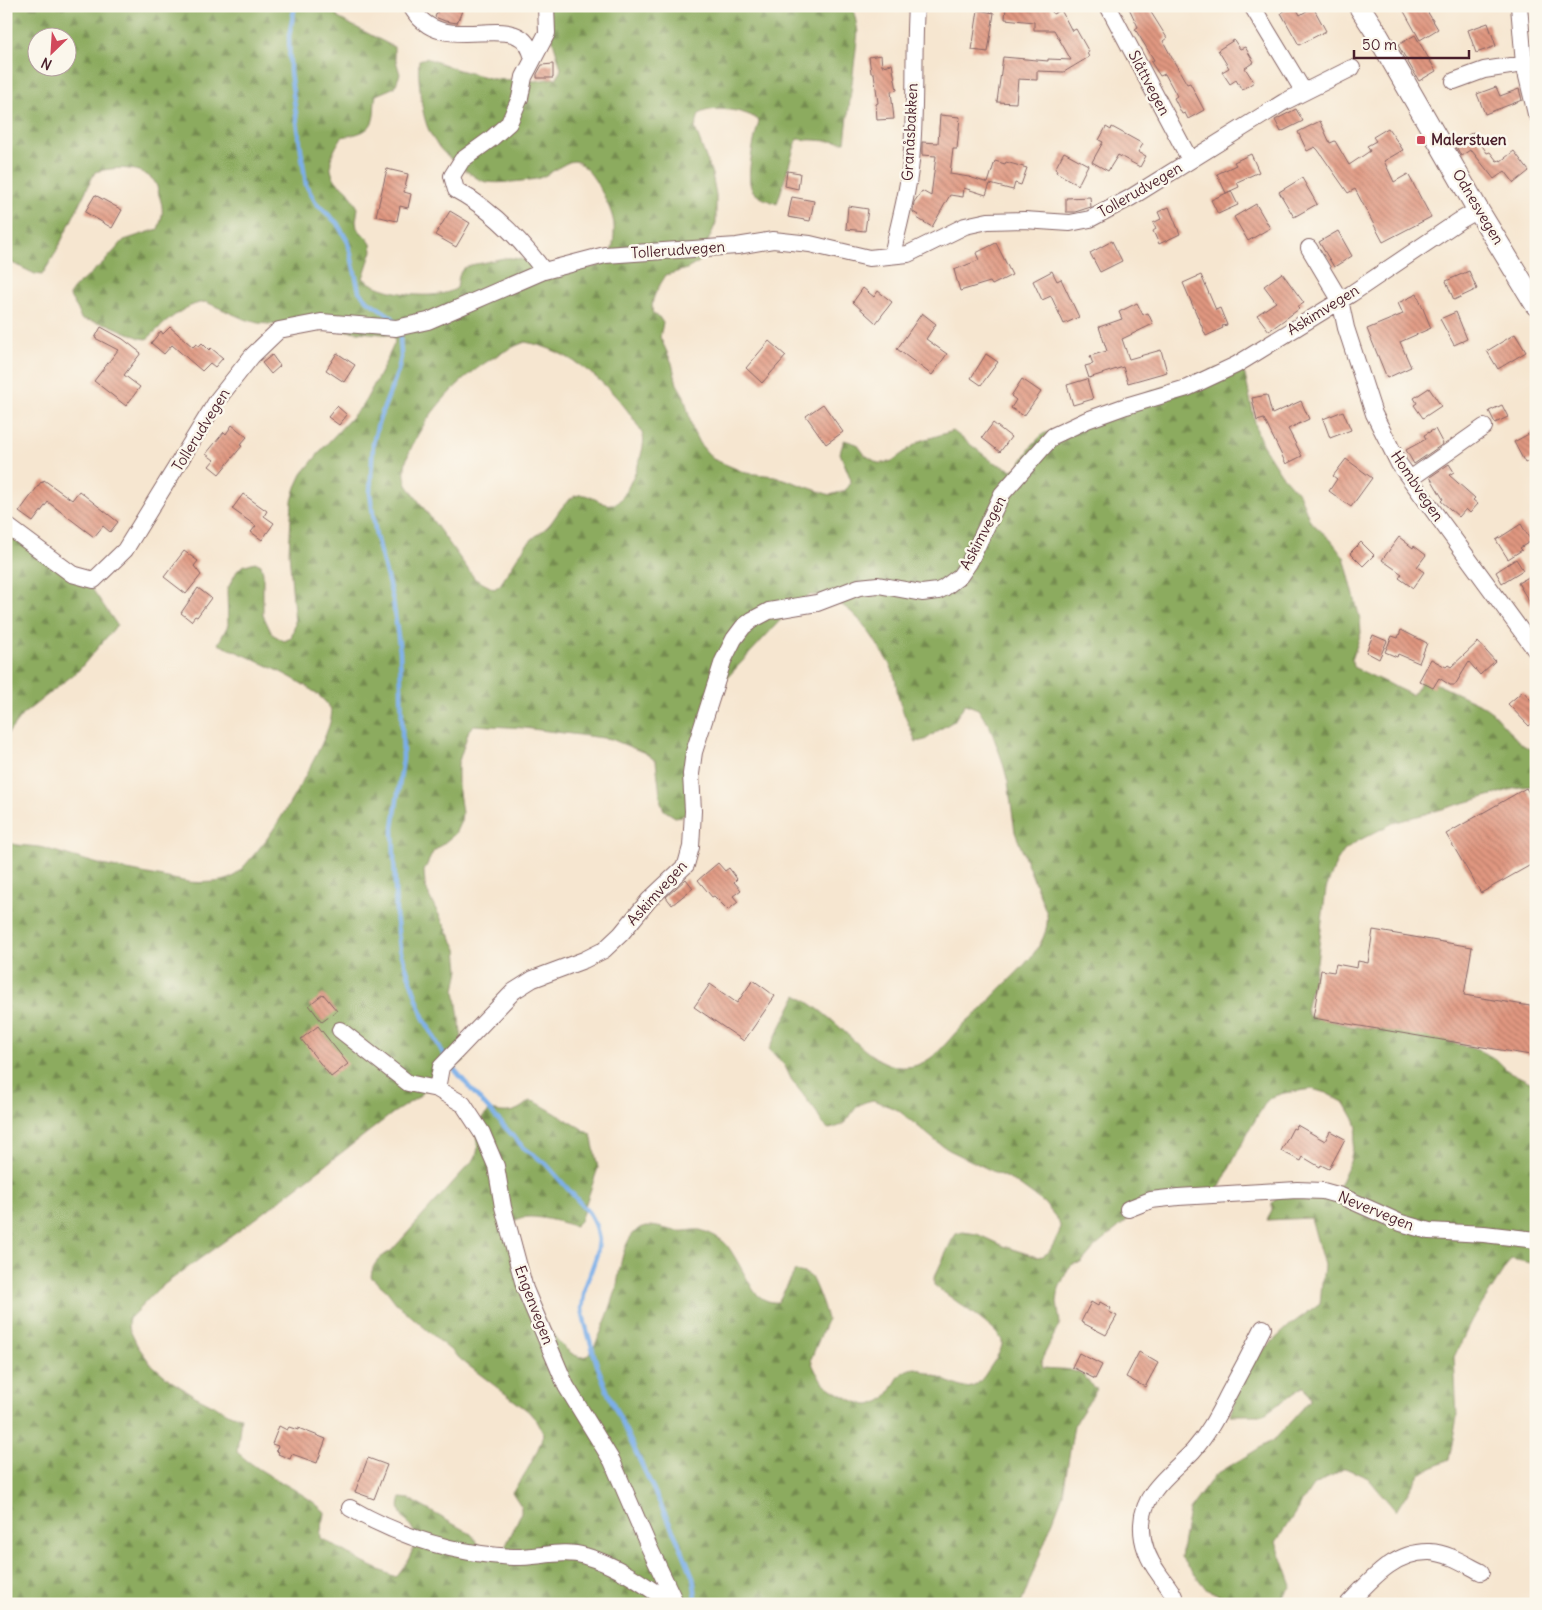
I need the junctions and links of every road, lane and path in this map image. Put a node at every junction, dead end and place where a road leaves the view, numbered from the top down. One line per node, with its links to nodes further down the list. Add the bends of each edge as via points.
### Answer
1 (411, 6): 8 (street, via 417,18 434,29 451,32 516,31 526,38)
2 (546, 6): 8 (street, via 547,33)
3 (916, 6): 17 (street, Granåsbakken, via 912,148 909,178)
4 (1108, 6): 14 (street, Slåttvegen)
5 (1252, 6): 12 (street)
6 (1359, 6): 15 (main road, Odnesvegen)
7 (1519, 6): 9 (street)
8 (533, 60): 18 (street, via 509,123 462,160 452,176 456,190 498,220)
9 (1530, 63): 11 (street, via 1484,70); 13 (street)
10 (1352, 68): 12 (street, Tollerudvegen)
11 (1454, 81)
12 (1304, 92): 14 (street, Tollerudvegen)
13 (1536, 114)
14 (1190, 160): 17 (street, Tollerudvegen, via 1090,219 1070,223 988,221 965,226 908,254)
15 (1478, 210): 19 (street, Askimvegen); 20 (main road, Odnesvegen)
16 (1309, 248): 19 (street, Hombvegen)
17 (892, 255): 18 (street, Tollerudvegen, via 869,258 810,244 773,240 737,246 605,255)
18 (544, 271): 23 (street, Tollerudvegen, via 428,321 396,328 321,322 279,330 252,356 218,399 125,550 94,580 72,574)
19 (1340, 300): 22 (street, Hombvegen, via 1376,417); 26 (street, Askimvegen, via 1236,365 1187,388 1126,406 1053,436 1002,494 969,563 960,576 944,588 922,594 878,585 859,587 817,603 769,611 743,627 723,661 694,752 691,848 686,865 604,950 533,979 514,991 441,1067)
20 (1536, 305)
21 (1484, 428): 22 (street)
22 (1410, 479): 24 (street, Hombvegen)
23 (6, 525)
24 (1536, 651)
25 (340, 1030): 26 (street, Engenvegen, via 408,1083)
26 (437, 1089): 33 (street, Engenvegen, via 463,1104 482,1132 496,1166 502,1207 525,1289 566,1386 612,1462)
27 (1128, 1209): 28 (street, Nevervegen, via 1151,1200 1323,1191 1429,1231)
28 (1536, 1240)
29 (1263, 1328): 34 (street, via 1208,1433 1163,1479 1144,1511 1143,1543)
30 (350, 1508): 32 (street, via 398,1533 439,1545 512,1557 584,1555 619,1570)
31 (1481, 1572): 35 (street, via 1431,1552 1410,1554 1390,1564)
32 (672, 1604)
33 (676, 1604)
34 (1176, 1604)
35 (1348, 1604)

